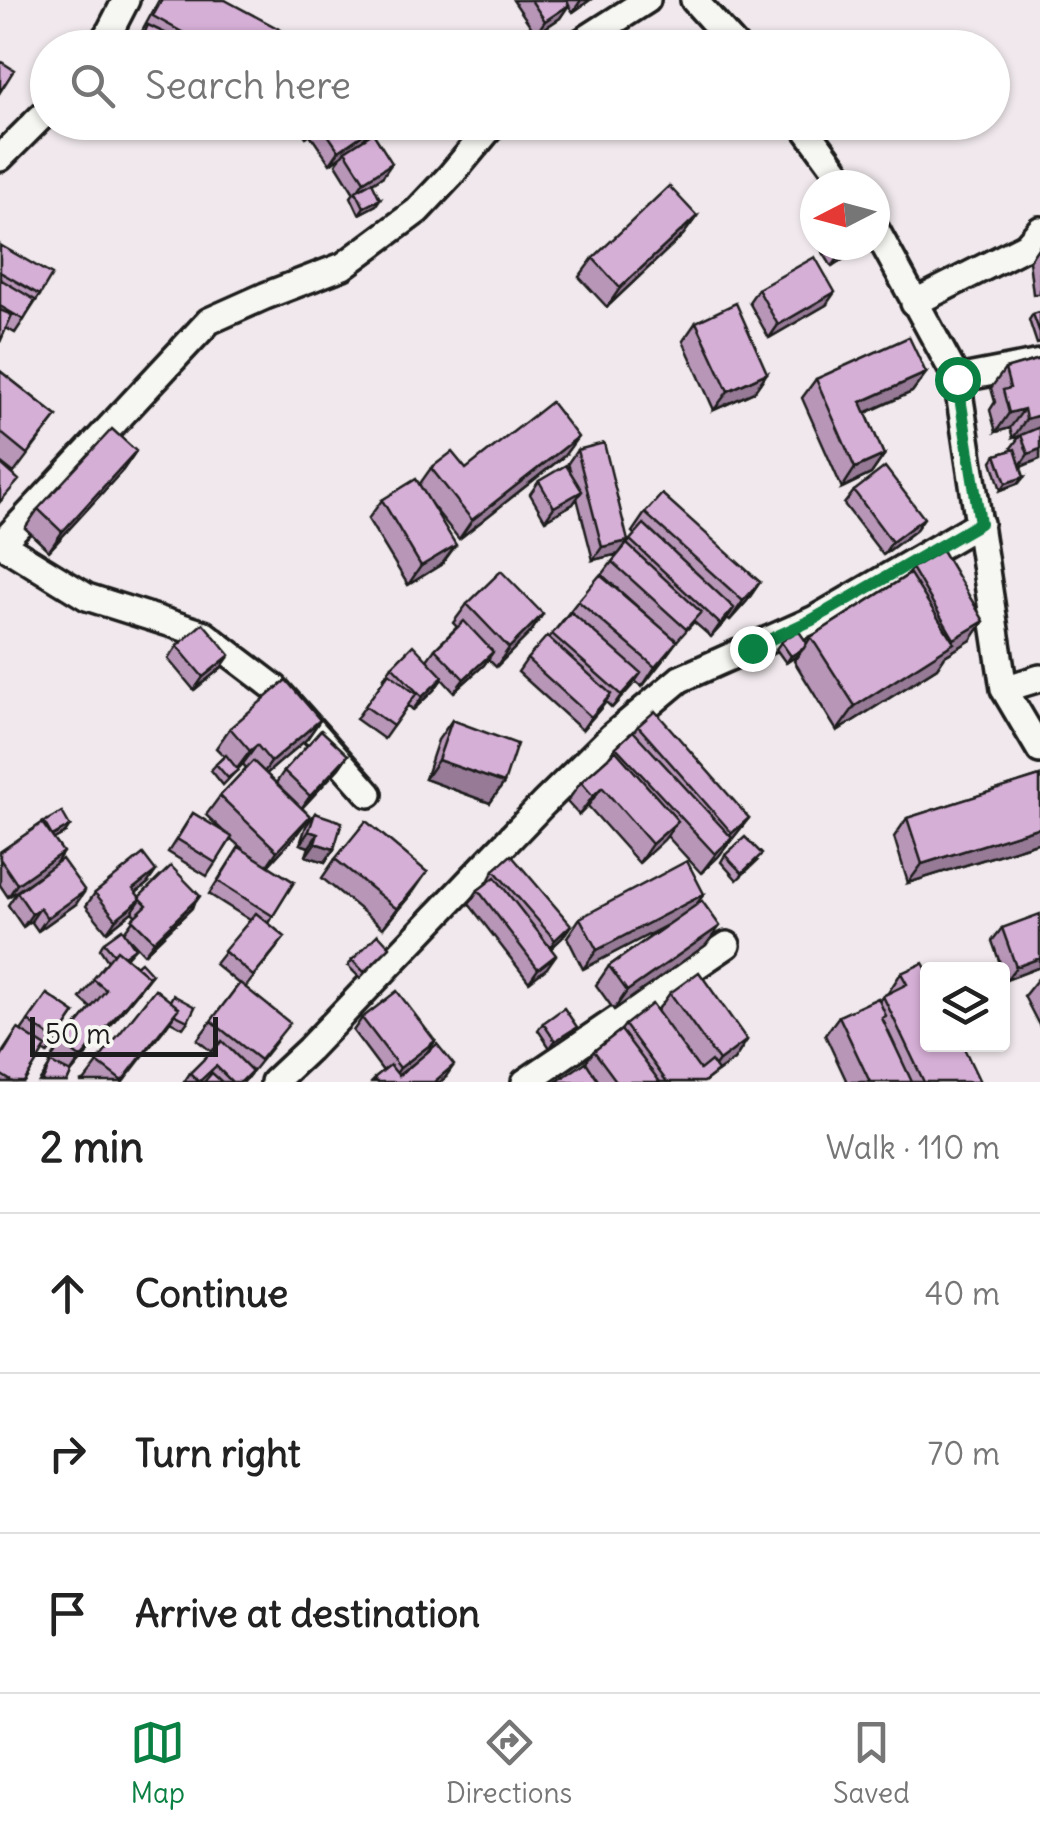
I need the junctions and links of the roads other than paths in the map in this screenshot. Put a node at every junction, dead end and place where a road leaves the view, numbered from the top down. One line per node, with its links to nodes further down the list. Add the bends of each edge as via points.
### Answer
1 (126, 0): 4 (street)
2 (647, 0): 5 (street)
3 (694, 0): 6 (street)
4 (111, 30)
5 (600, 30)
6 (721, 30)
7 (30, 128): 10 (street)
8 (480, 140): 18 (street, via 417,211 343,266 209,321)
9 (814, 140): 11 (street)
10 (0, 158)
11 (836, 170)
12 (1040, 230): 14 (street, via 1026,246)
13 (890, 257): 14 (street)
14 (914, 303): 16 (street)
15 (1040, 363): 16 (street)
16 (957, 379): 17 (street)
17 (980, 523): 20 (street); 24 (street, via 812,620 680,679 584,763)
18 (1, 544): 22 (street, via 87,597 204,634 275,688)
19 (1040, 678): 20 (street)
20 (1004, 689): 21 (street)
21 (1040, 750)
22 (369, 794)
23 (727, 945): 25 (street)
24 (274, 1082)
25 (524, 1082)

